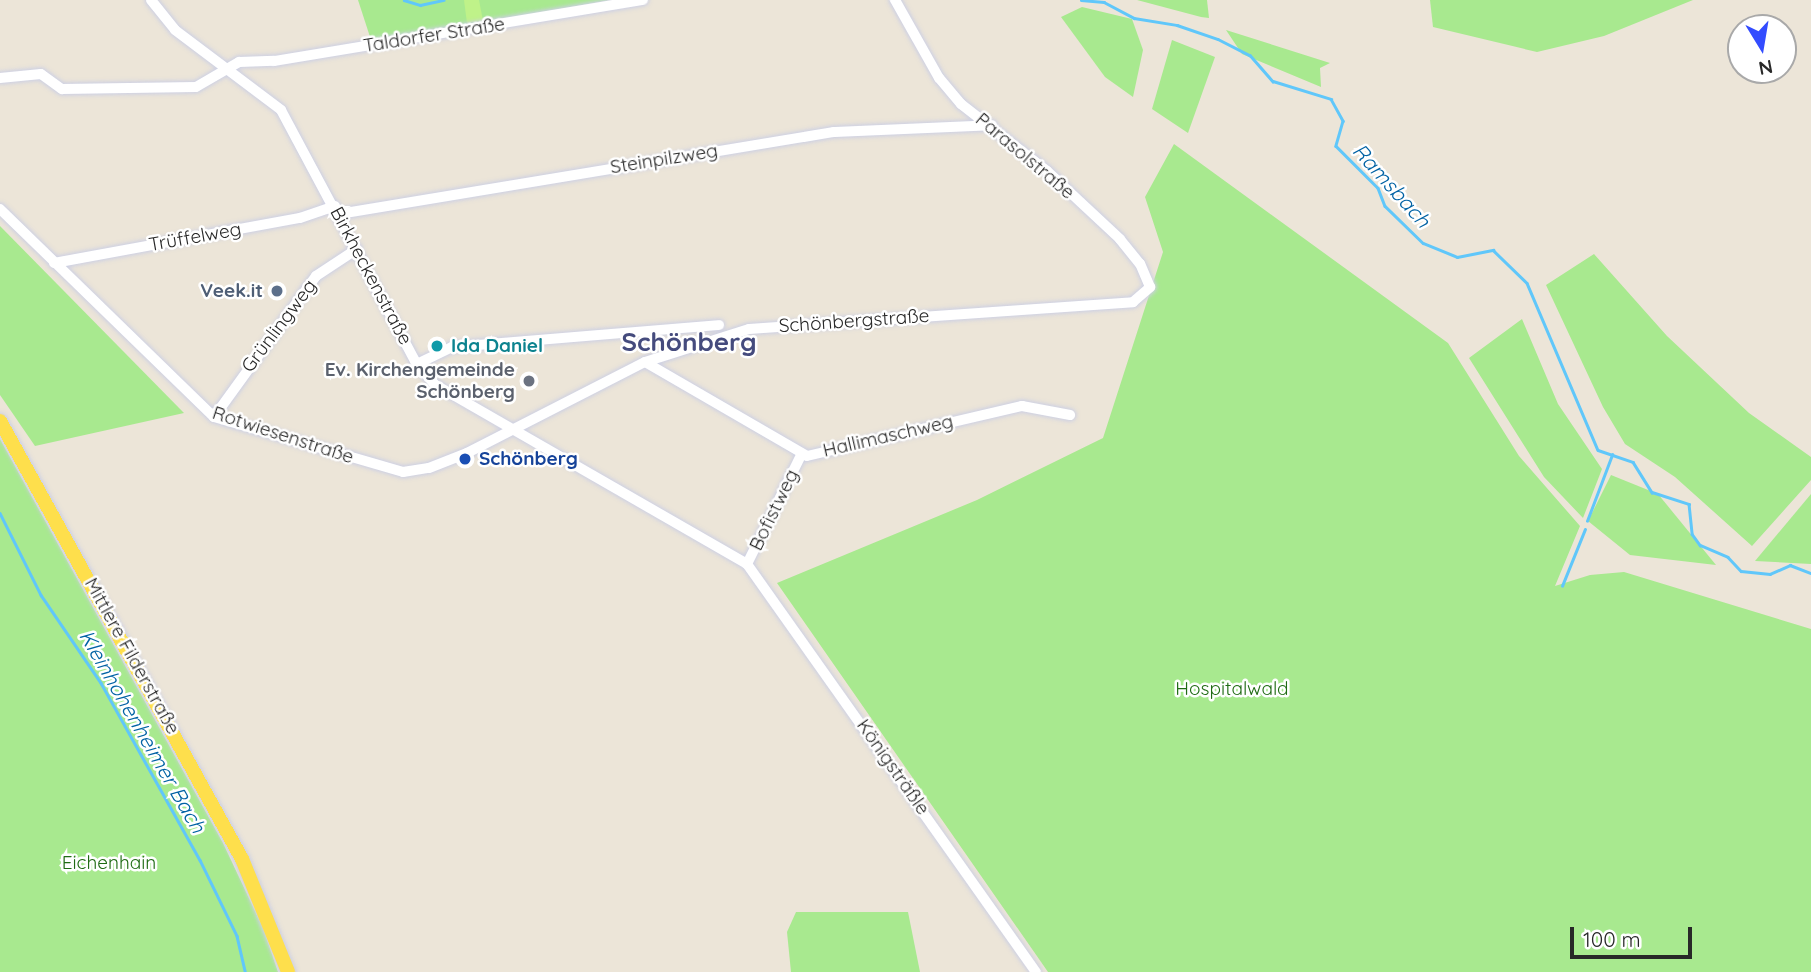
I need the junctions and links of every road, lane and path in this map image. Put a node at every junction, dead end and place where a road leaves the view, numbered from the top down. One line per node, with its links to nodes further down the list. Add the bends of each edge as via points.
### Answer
1 (151, 0): 4 (street, Birkheckenstraße, via 175,30)
2 (643, 0): 4 (street, Taldorfer Straße)
3 (895, 0): 6 (street, Parasolstraße, via 939,78 961,104)
4 (225, 66): 5 (street, via 202,85 184,88 62,89 41,74); 8 (street, Birkheckenstraße, via 281,110)
5 (0, 78)
6 (992, 125): 8 (street, Steinpilzweg, via 834,132); 11 (street, Parasolstraße, via 1056,180 1140,264 1150,287)
7 (0, 209): 10 (street, Rotwiesenstraße)
8 (337, 210): 9 (street, Birkheckenstraße); 10 (street, Trüffelweg)
9 (357, 250): 14 (street, Birkheckenstraße); 16 (street, Grünlingweg, via 316,276)
10 (54, 263): 16 (street, Rotwiesenstraße)
11 (1133, 302): 13 (street, Schönbergstraße, via 749,330)
12 (719, 325): 14 (street, via 452,347)
13 (645, 362): 18 (street, Schönbergstraße); 19 (street, Hallimaschweg)
14 (417, 364): 18 (street, Birkheckenstraße, via 448,394)
15 (1070, 415): 19 (street, Hallimaschweg, via 1022,406)
16 (214, 417): 18 (street, Rotwiesenstraße, via 403,472 429,468)
17 (0, 421): 21 (main road, Mittlere Filderstraße, via 242,859)
18 (512, 429): 20 (street, Birkheckenstraße)
19 (801, 455): 20 (street, Bofistweg)
20 (747, 564): 22 (street, Königsträßle)
21 (288, 972)
22 (1036, 972)

